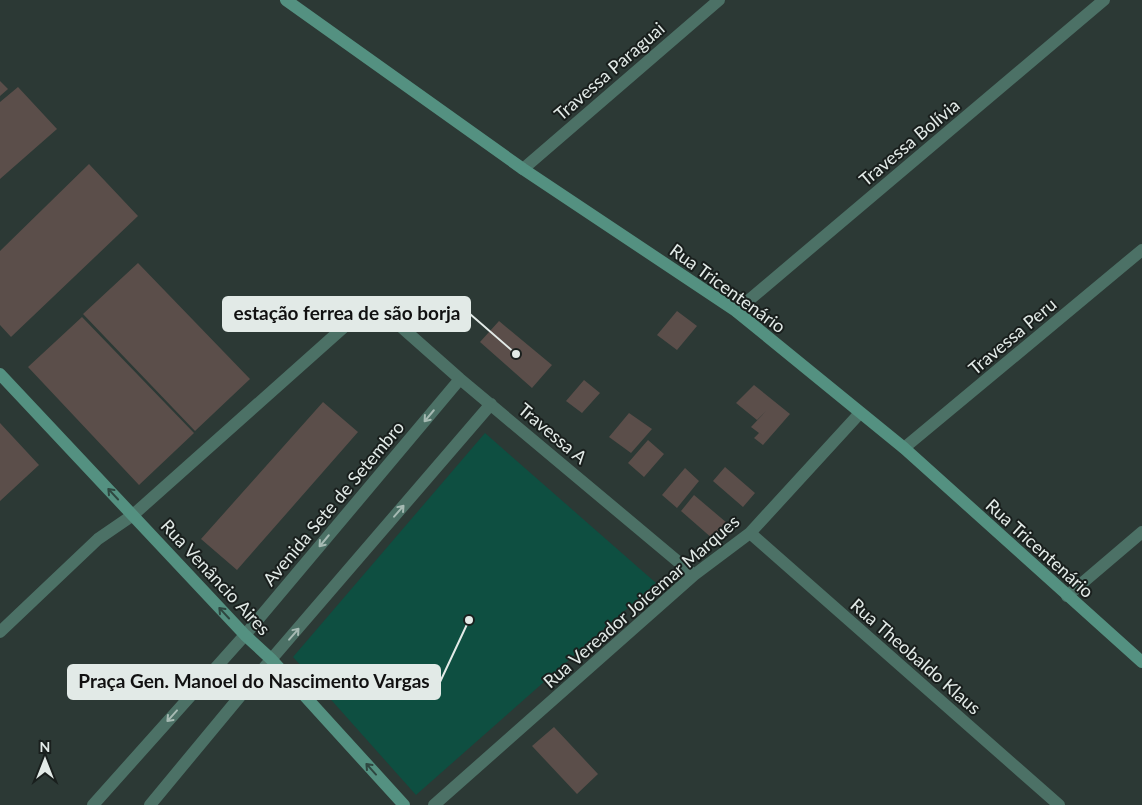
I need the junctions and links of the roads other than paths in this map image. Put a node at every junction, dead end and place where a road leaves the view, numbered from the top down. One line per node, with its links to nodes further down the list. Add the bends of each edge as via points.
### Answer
1 (286, 0): 4 (street, Rua Tricentenário)
2 (718, 0): 4 (street, Travessa Paraguai)
3 (1104, 0): 6 (street, Travessa Bolívia)
4 (523, 169): 6 (street, Rua Tricentenário)
5 (1142, 250): 11 (street, Travessa Peru)
6 (736, 311): 10 (street, Rua Tricentenário)
7 (0, 374): 12 (street, Rua Venâncio Aires, one-way to 7)
8 (460, 379): 9 (street, Travessa A); 12 (street, Travessa A, via 390,316 363,316 344,327); 18 (street, Avenida Sete de Setembro, one-way to 18)
9 (491, 404): 15 (street, Travessa A); 19 (street, one-way to 9)
10 (860, 414): 11 (street, Rua Tricentenário); 14 (street, Rua Vereador Joicemar Marques)
11 (904, 448): 16 (street, Rua Tricentenário)
12 (133, 515): 17 (street, via 98,539); 18 (street, Rua Venâncio Aires, one-way to 12)
13 (1142, 532): 16 (street)
14 (750, 533): 15 (street, Rua Vereador Joicemar Marques); 25 (street, Rua Theobaldo Klaus)
15 (694, 575): 24 (street, Rua Vereador Joicemar Marques)
16 (1067, 596): 20 (street, Rua Tricentenário)
17 (0, 632)
18 (245, 635): 19 (street, Rua Venâncio Aires); 21 (street, Avenida Sete de Setembro, one-way to 21)
19 (272, 660): 22 (street); 23 (street, Rua Venâncio Aires, one-way to 19)
20 (1142, 662)
21 (92, 805)
22 (150, 805)
23 (404, 805)
24 (434, 805)
25 (1059, 805)

